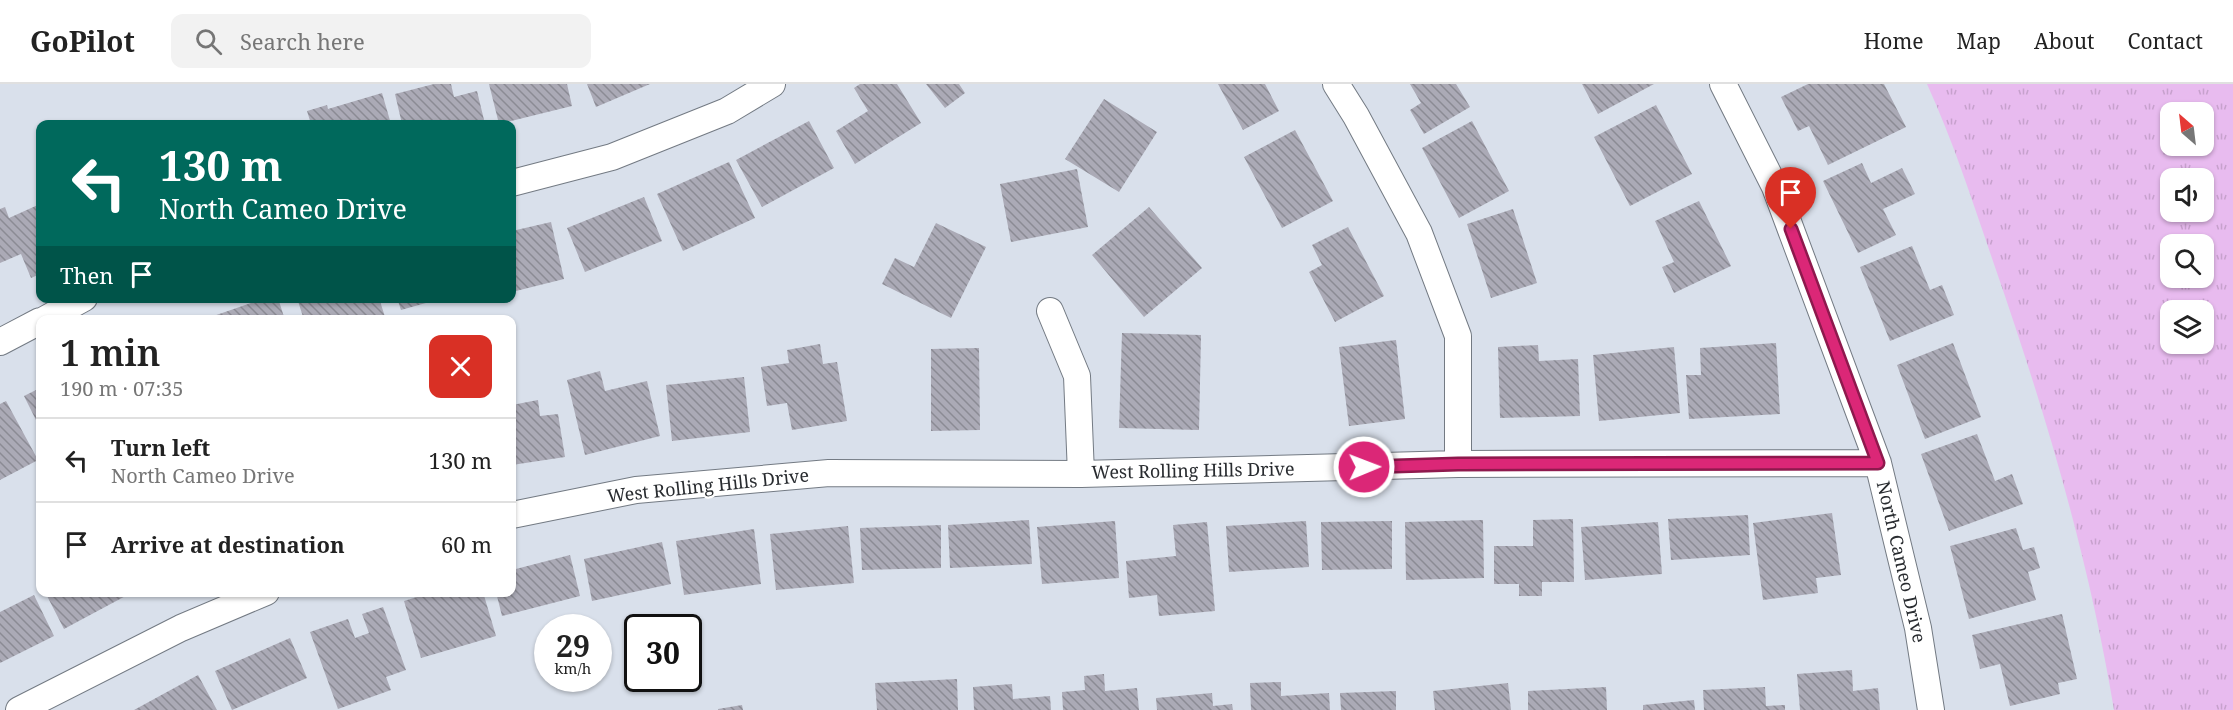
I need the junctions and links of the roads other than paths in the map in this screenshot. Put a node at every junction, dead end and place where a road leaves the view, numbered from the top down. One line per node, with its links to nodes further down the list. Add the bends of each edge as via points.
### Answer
1 (772, 84): 4 (street, via 727,111 612,157)
2 (1336, 84): 11 (street, via 1419,233 1458,336)
3 (1723, 84): 10 (street, North Cameo Drive, via 1775,187)
4 (516, 182)
5 (74, 303): 7 (street)
6 (1050, 311): 12 (street, via 1077,376)
7 (52, 315)
8 (36, 323): 9 (street)
9 (0, 342)
10 (1878, 463): 11 (street, West Rolling Hills Drive); 16 (street, North Cameo Drive, via 1918,628)
11 (1458, 464): 12 (street, West Rolling Hills Drive)
12 (1081, 474): 13 (street, West Rolling Hills Drive, via 830,473 636,490)
13 (516, 514)
14 (254, 597): 15 (street, via 181,628)
15 (19, 710)
16 (1931, 710)

